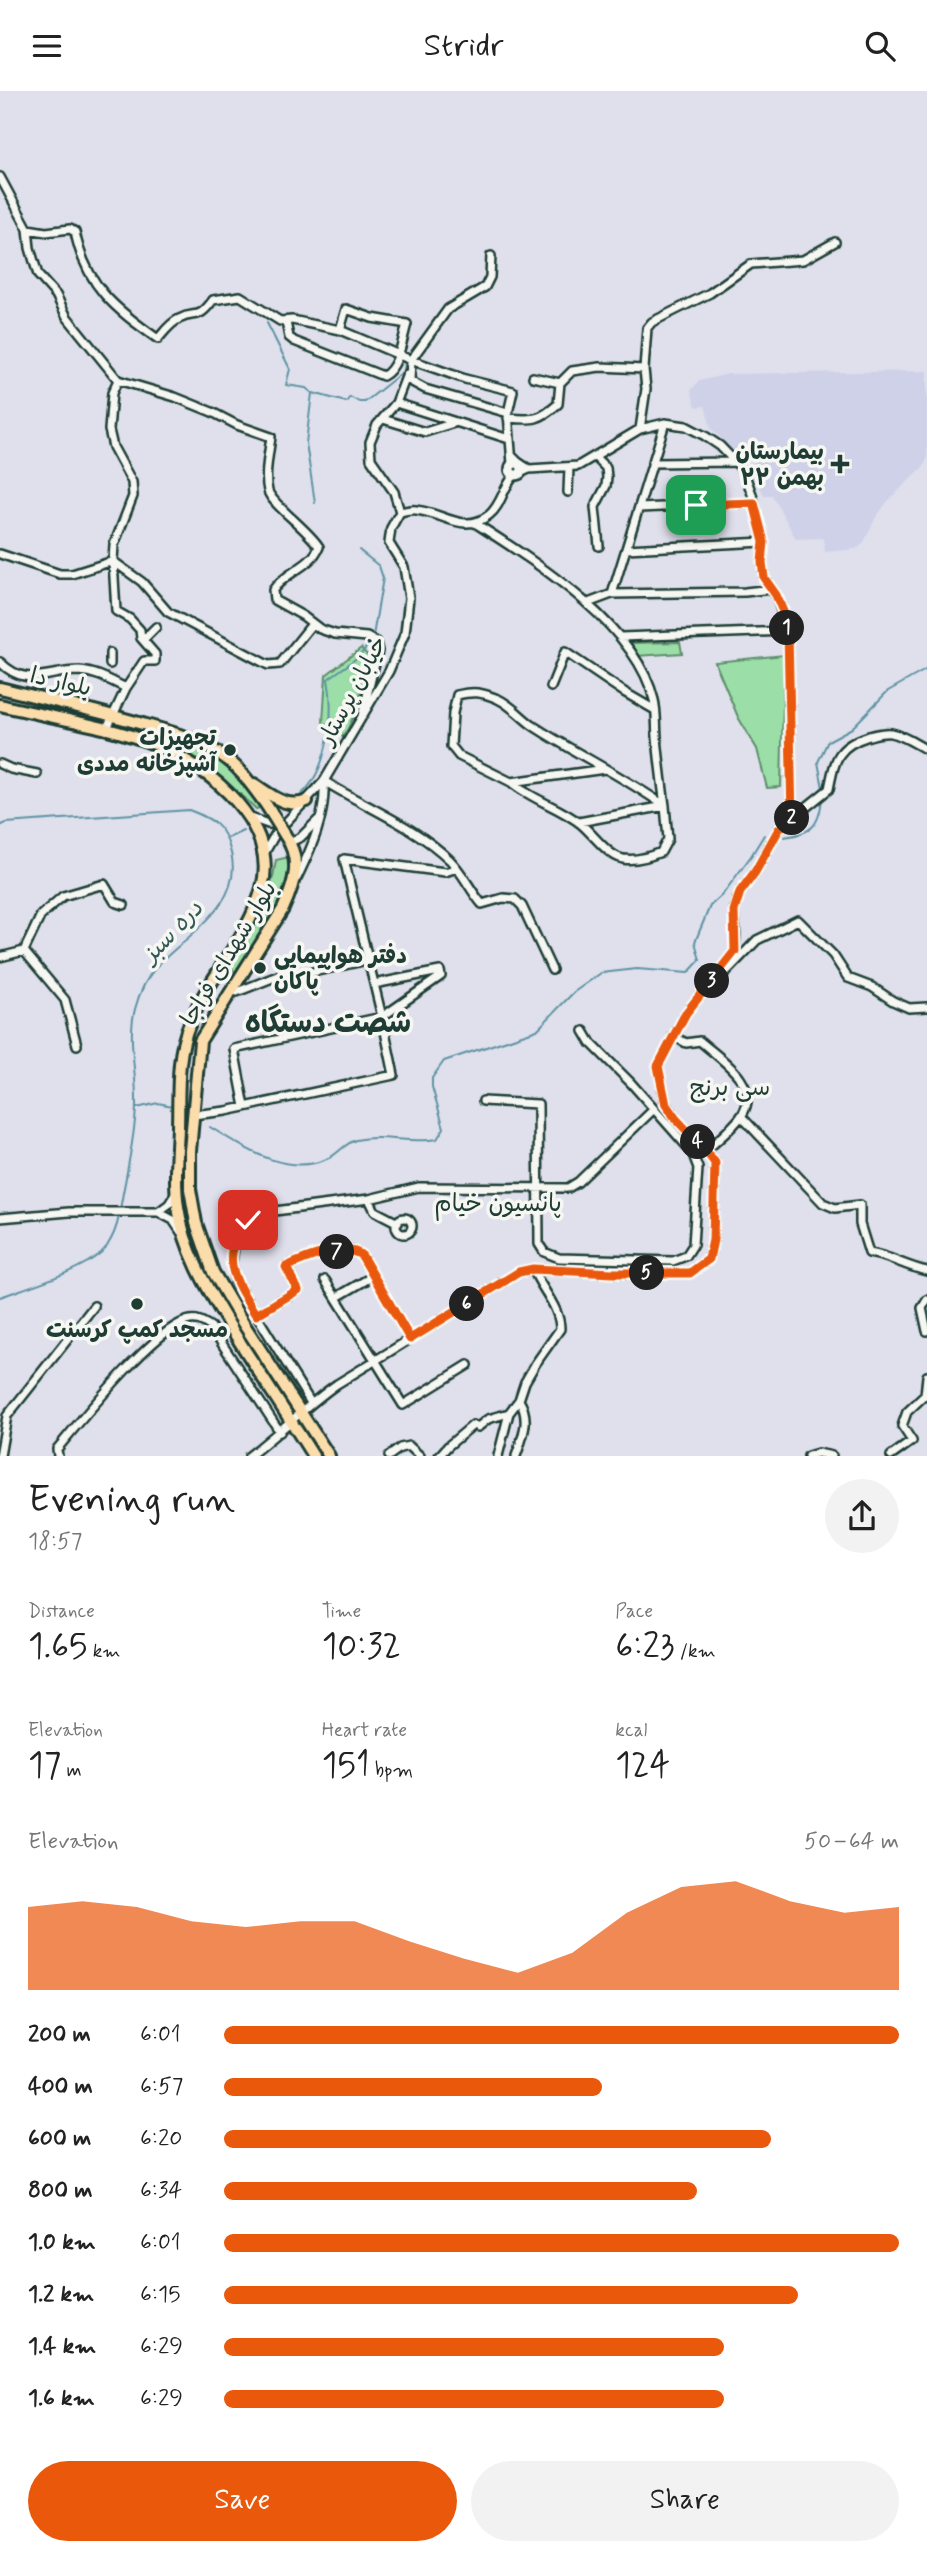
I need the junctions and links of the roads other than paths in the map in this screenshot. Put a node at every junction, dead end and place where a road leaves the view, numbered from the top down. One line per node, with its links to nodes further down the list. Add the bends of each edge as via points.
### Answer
1 (0, 177): 2 (street)
2 (28, 229): 5 (street, via 75,232 100,292 158,339 181,317 194,317 213,300 225,297 240,296); 11 (street, via 38,275)
3 (835, 242): 9 (street, via 803,260 751,264 710,293 652,322 647,328)
4 (491, 255): 8 (street, via 485,287 448,309)
5 (286, 322): 6 (street); 7 (street, via 294,341 383,376)
6 (340, 330): 7 (street); 7 (street, via 346,309 407,324)
7 (399, 353): 8 (street)
8 (411, 362): 13 (street); 14 (street, via 410,381); 14 (street, via 513,391)
9 (644, 369): 12 (street, via 572,371); 18 (street)
10 (533, 377): 12 (street)
11 (118, 380): 34 (street, via 112,393 109,430 132,482 133,496 114,545); 38 (street, via 175,397 271,437 267,490 273,502 319,547 315,556 280,579 272,590 274,600)
12 (560, 383): 14 (street, via 558,404 546,414 530,421)
13 (396, 403): 15 (street); 16 (street)
14 (508, 416): 19 (street)
15 (383, 419): 16 (street, via 425,432); 28 (street, via 370,442 371,459 394,492)
16 (455, 423): 19 (street)
17 (665, 423): 18 (street); 21 (street, via 686,426 720,446); 22 (street)
18 (640, 429): 20 (street)
19 (509, 439): 24 (street)
20 (595, 457): 23 (street); 31 (street, via 606,468 607,477 595,507)
21 (735, 462): 22 (street); 26 (street, via 743,470)
22 (652, 463): 27 (street)
23 (569, 467): 24 (street); 25 (street)
24 (516, 469): 29 (street, via 490,515)
25 (568, 492)
26 (754, 503): 27 (street); 30 (street)
27 (639, 508): 32 (street)
28 (400, 512): 29 (street, via 416,510 458,523); 52 (street, خیابان پرستار, via 389,543 404,567 409,599 404,633 389,671)
29 (475, 523): 37 (street)
30 (764, 542): 32 (street); 35 (street, via 764,578)
31 (599, 545)
32 (626, 549): 36 (street)
33 (0, 554): 34 (street, via 60,574)
34 (113, 561): 38 (street, via 142,582 168,612 268,665 280,664); 42 (street, via 116,611 130,619)
35 (772, 589): 36 (street); 40 (street)
36 (612, 594): 37 (street)
37 (587, 603): 41 (street)
38 (312, 624): 52 (street, via 376,642 378,652)
39 (156, 627): 42 (street)
40 (788, 631): 41 (street); 65 (street)
41 (621, 637): 50 (street, via 642,670)
42 (143, 640): 48 (street, via 155,661 144,661)
43 (110, 653): 45 (street)
44 (0, 662): 48 (street, via 19,676 78,671 101,675)
45 (110, 664)
46 (551, 687): 50 (street, via 565,652)
47 (0, 688): 51 (main road, بلوار دا)
48 (127, 688): 51 (street)
49 (0, 705): 53 (main road, بلوار دا)
50 (655, 710): 62 (street)
51 (112, 715): 53 (street); 58 (main road, بلوار شهدای فراجا, via 201,743 219,753)
52 (362, 716): 59 (street, خیابان پرستار)
53 (106, 730): 64 (main road, بلوار شهدای فراجا, via 175,755 231,795)
54 (927, 750): 65 (street, via 894,734 858,740 842,749 830,789)
55 (0, 764): 57 (street)
56 (604, 769): 60 (street); 60 (street, via 533,726 501,700 474,691 457,695 451,746 459,756); 62 (street)
57 (37, 774)
58 (248, 781): 61 (main road, via 285,803); 67 (main road, بلوار شهدای فراجا, bridge)
59 (324, 781): 61 (street, خیابان پرستار); 63 (street); 69 (street, via 392,819)
60 (511, 782): 66 (street)
61 (307, 801): 67 (street, خیابان پرستار)
62 (666, 806): 66 (street); 66 (street, via 668,839 661,852 648,857 614,856)
63 (322, 815): 67 (street, via 302,837); 70 (street)
64 (251, 818): 67 (street); 68 (main road, بلوار شهدای فراجا)
65 (792, 819): 76 (street, via 779,829 740,892 734,911 735,951)
66 (579, 822)
67 (285, 832): 68 (street); 70 (main road, بلوار شهدای فراجا, via 295,857)
68 (265, 852): 91 (main road, بلوار شهدای فراجا, via 255,907 186,1034)
69 (457, 868): 74 (street, via 445,872 344,859); 75 (street, via 482,904 503,898 515,899 522,906)
70 (294, 885): 78 (main road, بلوار شهدای فراجا)
71 (124, 905): 72 (street, via 115,902 104,884 63,896 41,915)
72 (23, 951): 73 (street); 83 (street, via 65,1000)
73 (0, 957)
74 (368, 960): 77 (street); 78 (street, via 299,975 290,971 237,992)
75 (552, 970)
76 (714, 978): 79 (street, via 724,974 757,940 798,920 849,978 909,1008); 82 (street)
77 (374, 984): 80 (street); 80 (street, via 440,971 441,976)
78 (231, 990): 87 (main road, بلوار شهدای فراجا, via 200,1041)
79 (927, 1007)
80 (382, 1017): 85 (street, via 234,1049); 85 (street, via 394,1075)
81 (583, 1031): 86 (street)
82 (673, 1036): 88 (street, via 686,1043 700,1041 740,1076 748,1102); 89 (street, via 658,1066 666,1105)
83 (77, 1045)
84 (484, 1101): 90 (street, via 538,1104)
85 (245, 1107): 87 (street)
86 (653, 1109): 90 (street, via 578,1182 568,1188); 90 (street, via 692,1152 698,1168 693,1245 686,1256 673,1261 628,1260 559,1258 544,1252 539,1244)
87 (192, 1115): 112 (main road, بلوار شهدای فراجا, via 190,1189 204,1249 243,1323)
88 (741, 1116): 89 (street); 98 (street, via 823,1203 835,1208 860,1205 860,1224 869,1253)
89 (706, 1151): 97 (street, via 715,1163 713,1240 709,1259 700,1268 690,1273)
90 (538, 1190): 92 (street, via 419,1188)
91 (177, 1192): 93 (street); 96 (main road, بلوار شهدای فراجا)
92 (369, 1199): 95 (street, via 375,1211); 104 (street, via 267,1212 248,1220 236,1234 232,1263 235,1282)
93 (158, 1212): 94 (street); 96 (street, via 173,1220)
94 (0, 1219)
95 (397, 1223)
96 (184, 1236): 114 (main road, بلوار شهدای فراجا, via 212,1297)
97 (533, 1269): 106 (street, via 519,1272); 110 (street, via 555,1308 560,1329 525,1382)
98 (927, 1271)
99 (373, 1276): 101 (street); 104 (street, via 358,1252 308,1257 286,1267 298,1290); 106 (street)
100 (325, 1280): 101 (street)
101 (337, 1297): 107 (street)
102 (927, 1300): 105 (street, via 922,1308)
103 (94, 1306): 116 (street, via 7,1416)
104 (256, 1315): 111 (street)
105 (927, 1331)
106 (410, 1339): 107 (street)
107 (375, 1361): 108 (street, via 403,1405); 111 (street)
108 (468, 1365)
109 (927, 1376): 128 (street, via 925,1395 907,1412 902,1426 912,1441)
110 (520, 1399): 113 (street); 125 (street, via 526,1426)
111 (311, 1403): 112 (street)
112 (301, 1412): 114 (street); 120 (main road, بلوار شهدای فراجا)
113 (509, 1413): 123 (street, via 473,1425); 124 (street)
114 (291, 1422): 115 (street); 119 (main road, بلوار شهدای فراجا)
115 (281, 1432): 117 (street, via 211,1327 201,1320 188,1320 152,1343 75,1427 57,1449); 118 (street)
116 (0, 1456)
117 (58, 1456)
118 (248, 1456)
119 (313, 1456)
120 (329, 1456)
121 (389, 1456): 122 (street, via 409,1447)
122 (421, 1456)
123 (439, 1456)
124 (498, 1456)
125 (516, 1456)
126 (808, 1456): 127 (street)
127 (832, 1456)
128 (891, 1456)

